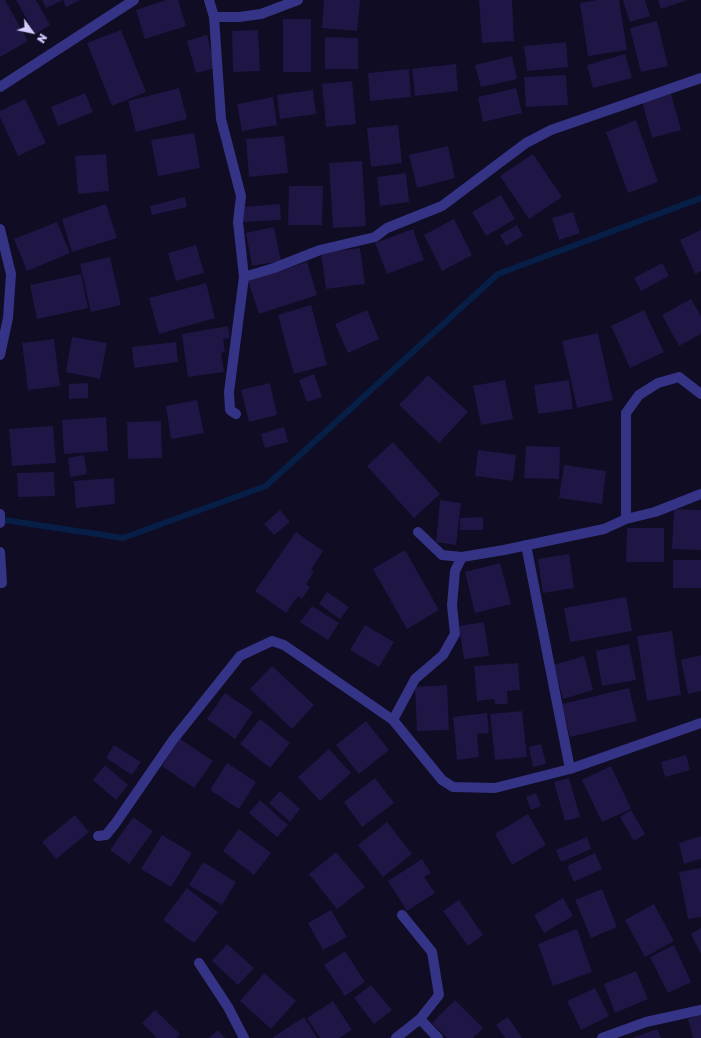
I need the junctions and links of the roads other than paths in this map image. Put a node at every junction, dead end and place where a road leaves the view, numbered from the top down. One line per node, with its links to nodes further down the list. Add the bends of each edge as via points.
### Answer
1 (134, 0): 6 (street)
2 (209, 0): 4 (street)
3 (298, 0): 4 (street, via 261,14)
4 (214, 17): 8 (street, via 221,119 241,196 238,222)
5 (701, 78): 8 (street, via 526,142 442,206 387,228 375,237 320,250)
6 (0, 87)
7 (0, 229): 9 (street, via 11,274 8,318)
8 (244, 277): 11 (street, via 230,392 230,410)
9 (0, 355)
10 (701, 394): 14 (street, via 679,378 665,381 639,395 626,413)
11 (236, 414)
12 (701, 493): 14 (street, via 655,512)
13 (0, 515): 15 (street)
14 (626, 519): 17 (street, via 604,529)
15 (0, 523)
16 (418, 532): 19 (street, via 442,555)
17 (526, 544): 19 (street); 23 (street)
18 (0, 552): 20 (street)
19 (462, 557): 21 (street, via 454,571 452,605 455,634 443,655 415,680)
20 (0, 583)
21 (393, 720): 23 (street, via 442,780 453,787 495,788); 24 (street, via 284,645 272,641 240,656 173,740 115,824 106,835)
22 (701, 723): 23 (street)
23 (570, 769)
24 (98, 836)
25 (402, 914): 28 (street, via 432,952 439,995)
26 (199, 963): 29 (street, via 228,1007)
27 (701, 1010): 32 (street, via 646,1022)
28 (420, 1019): 30 (street); 31 (street)
29 (244, 1038)
30 (396, 1038)
31 (438, 1038)
32 (602, 1038)

